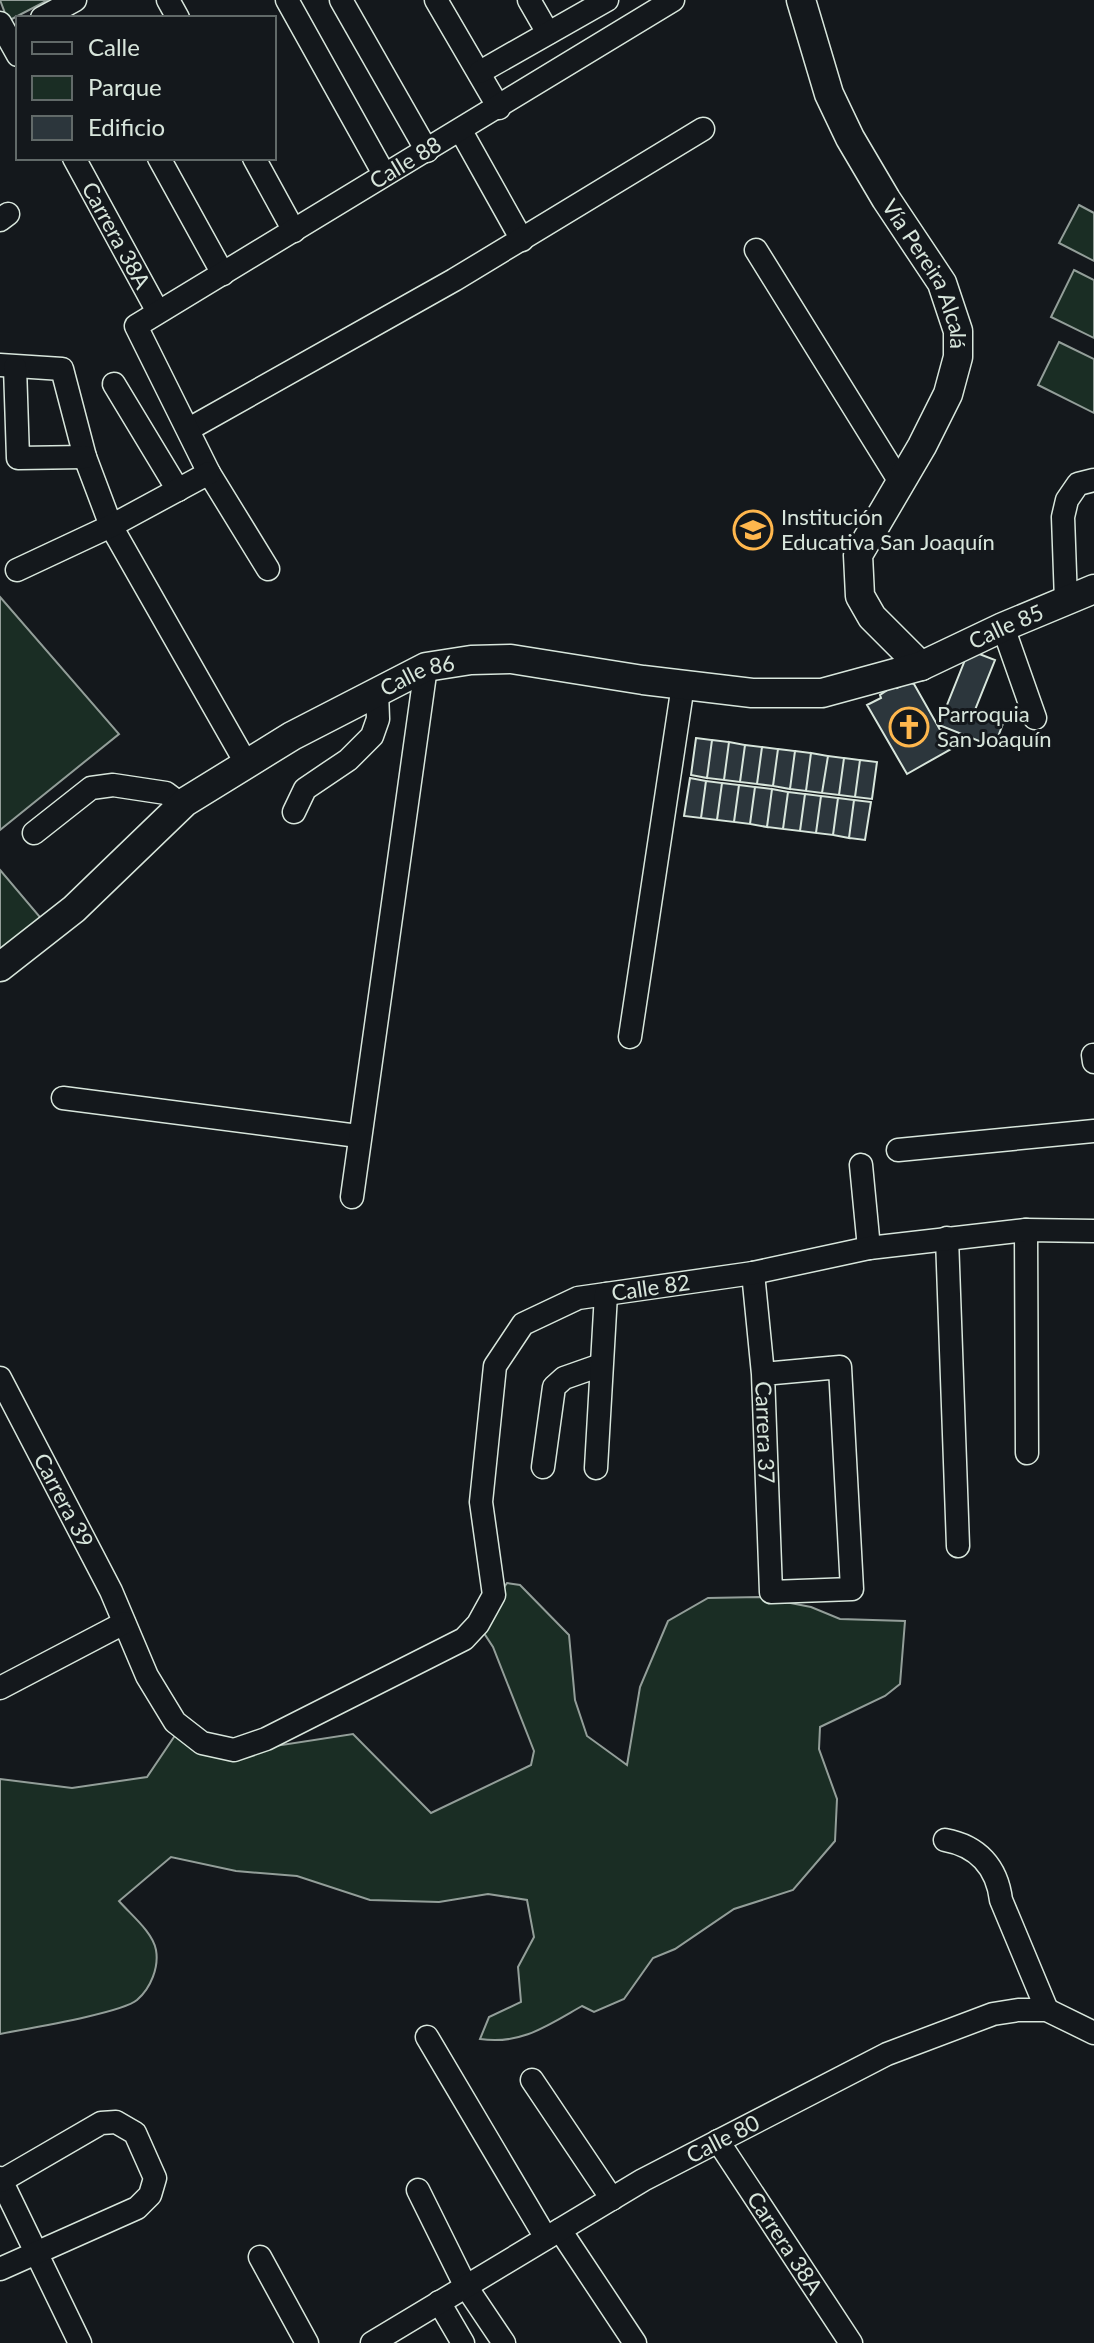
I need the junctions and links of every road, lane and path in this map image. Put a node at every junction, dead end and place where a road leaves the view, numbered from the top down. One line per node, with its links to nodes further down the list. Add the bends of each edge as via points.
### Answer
1 (287, 0): 19 (street)
2 (341, 0): 15 (street)
3 (436, 0): 11 (street)
4 (529, 0): 10 (street)
5 (607, 0): 10 (street)
6 (673, 0): 12 (street, Calle 88)
7 (801, 0): 31 (main road, Vía Pereira Alcalá, via 829,94 886,199 942,283 958,331 958,357 948,394)
8 (75, 5): 9 (street)
9 (47, 16)
10 (548, 33): 11 (street)
11 (480, 72): 12 (street)
12 (499, 108): 14 (street, Calle 88)
13 (703, 129): 21 (street)
14 (461, 131): 15 (street, Calle 88); 21 (street)
15 (427, 151): 19 (street, Calle 88)
16 (75, 160): 24 (street, Carrera 38A)
17 (160, 160): 23 (street)
18 (255, 160): 20 (street)
19 (384, 174): 20 (street, Calle 88)
20 (294, 231): 23 (street, Calle 88)
21 (522, 240): 27 (street)
22 (756, 250): 31 (street)
23 (223, 274): 24 (street, Calle 88)
24 (158, 312): 27 (street, Calle 88, via 136,326)
25 (8, 366): 28 (street, via 62,369); 28 (street, via 18,458)
26 (114, 384): 32 (street)
27 (189, 429): 29 (street)
28 (85, 457): 33 (street)
29 (209, 473): 32 (street); 34 (street)
30 (1094, 480): 37 (street, via 1078,484 1063,517)
31 (900, 482): 39 (main road, Vía Pereira Alcalá, via 858,555 860,596 872,617)
32 (178, 490): 33 (street)
33 (111, 526): 35 (street); 44 (street)
34 (268, 569)
35 (17, 570)
36 (1094, 589): 37 (main road, Calle 85)
37 (1066, 601): 38 (main road, Calle 85)
38 (1003, 627): 39 (main road, Calle 85); 43 (street)
39 (921, 666): 41 (main road, Calle 86, via 822,693 752,693)
40 (426, 667): 41 (main road, Calle 86, via 511,659); 42 (main road, Calle 86); 54 (street)
41 (683, 685): 49 (street)
42 (377, 692): 44 (main road, Calle 86); 46 (street, via 378,719 372,736 305,789)
43 (1035, 718)
44 (246, 763): 45 (main road, Calle 86)
45 (182, 805): 47 (street, via 166,793 113,785 91,788); 48 (main road, Calle 86, via 74,909)
46 (294, 812)
47 (34, 833)
48 (0, 967)
49 (630, 1037)
50 (1093, 1055): 51 (street)
51 (1094, 1062)
52 (63, 1098): 54 (street)
53 (1094, 1131): 55 (street)
54 (358, 1136): 57 (street)
55 (898, 1150)
56 (861, 1165): 61 (street)
57 (352, 1197)
58 (1026, 1230): 59 (street, Calle 82); 60 (street, Calle 82); 67 (street)
59 (1094, 1231)
60 (947, 1238): 61 (street, Calle 82); 70 (street)
61 (869, 1248): 62 (street, Calle 82)
62 (753, 1273): 63 (street, Calle 82); 65 (street, Carrera 37)
63 (606, 1294): 64 (street); 72 (street, Calle 82, via 578,1298 523,1324 495,1366 481,1502 494,1595)
64 (601, 1365): 68 (street, via 554,1387); 69 (street)
65 (763, 1374): 65 (street, Carrera 37, via 771,1592 852,1589 840,1367)
66 (0, 1378): 71 (street, Carrera 39)
67 (1027, 1453)
68 (543, 1467)
69 (596, 1468)
70 (958, 1546)
71 (124, 1623): 72 (street, Carrera 39, via 175,1722 202,1743 234,1750 266,1739 464,1639); 73 (street)
72 (478, 1624)
73 (0, 1688)
74 (945, 1840): 75 (street, via 960,1843 991,1865)
75 (1047, 2010): 76 (street); 79 (street, Calle 80, via 993,2014 887,2054)
76 (1094, 2033)
77 (427, 2037): 83 (street)
78 (532, 2080): 82 (street)
79 (718, 2141): 82 (street, Calle 80); 95 (street, Carrera 38A)
80 (1, 2180): 84 (street); 84 (street, via 101,2123 116,2122 135,2133 155,2178 150,2195 137,2208)
81 (418, 2190): 87 (street)
82 (612, 2199): 83 (street, Calle 80)
83 (553, 2234): 87 (street, Calle 80); 94 (street)
84 (37, 2252): 86 (street); 89 (street)
85 (260, 2257): 90 (street)
86 (0, 2269)
87 (465, 2285): 88 (street, Calle 80); 93 (street)
88 (439, 2302): 91 (street, Calle 80); 92 (street)
89 (80, 2343)
90 (307, 2343)
91 (372, 2343)
92 (463, 2343)
93 (504, 2343)
94 (635, 2343)
95 (851, 2343)

